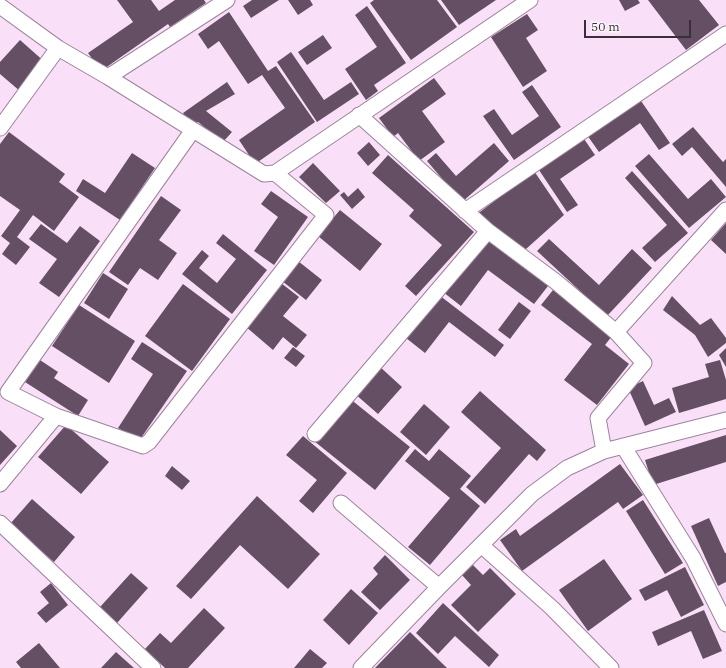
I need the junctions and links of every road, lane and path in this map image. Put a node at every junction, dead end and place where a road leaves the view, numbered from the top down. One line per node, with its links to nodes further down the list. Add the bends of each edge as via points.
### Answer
1 (227, 0): 6 (street)
2 (530, 0): 7 (street)
3 (0, 6): 5 (street)
4 (726, 34): 12 (street)
5 (58, 48): 6 (street); 8 (street)
6 (108, 77): 9 (street)
7 (360, 115): 10 (street); 12 (street)
8 (0, 128)
9 (194, 130): 10 (street, via 264,174); 15 (street)
10 (275, 172): 16 (street, via 326,215 149,442 143,446)
11 (726, 210): 14 (street)
12 (465, 211): 13 (street)
13 (488, 231): 14 (street, via 555,281); 18 (street)
14 (616, 332): 20 (street, via 644,363 598,418)
15 (4, 390): 16 (street)
16 (56, 416): 21 (street)
17 (726, 420): 19 (street)
18 (315, 434)
19 (623, 446): 20 (street); 26 (street, via 693,558)
20 (604, 451): 24 (street, via 567,468 532,494)
21 (0, 484)
22 (341, 503): 25 (street)
23 (0, 523): 27 (street)
24 (481, 545): 25 (street); 29 (street, via 552,608)
25 (439, 587): 28 (street)
26 (726, 624)
27 (153, 668)
28 (361, 668)
29 (611, 668)

